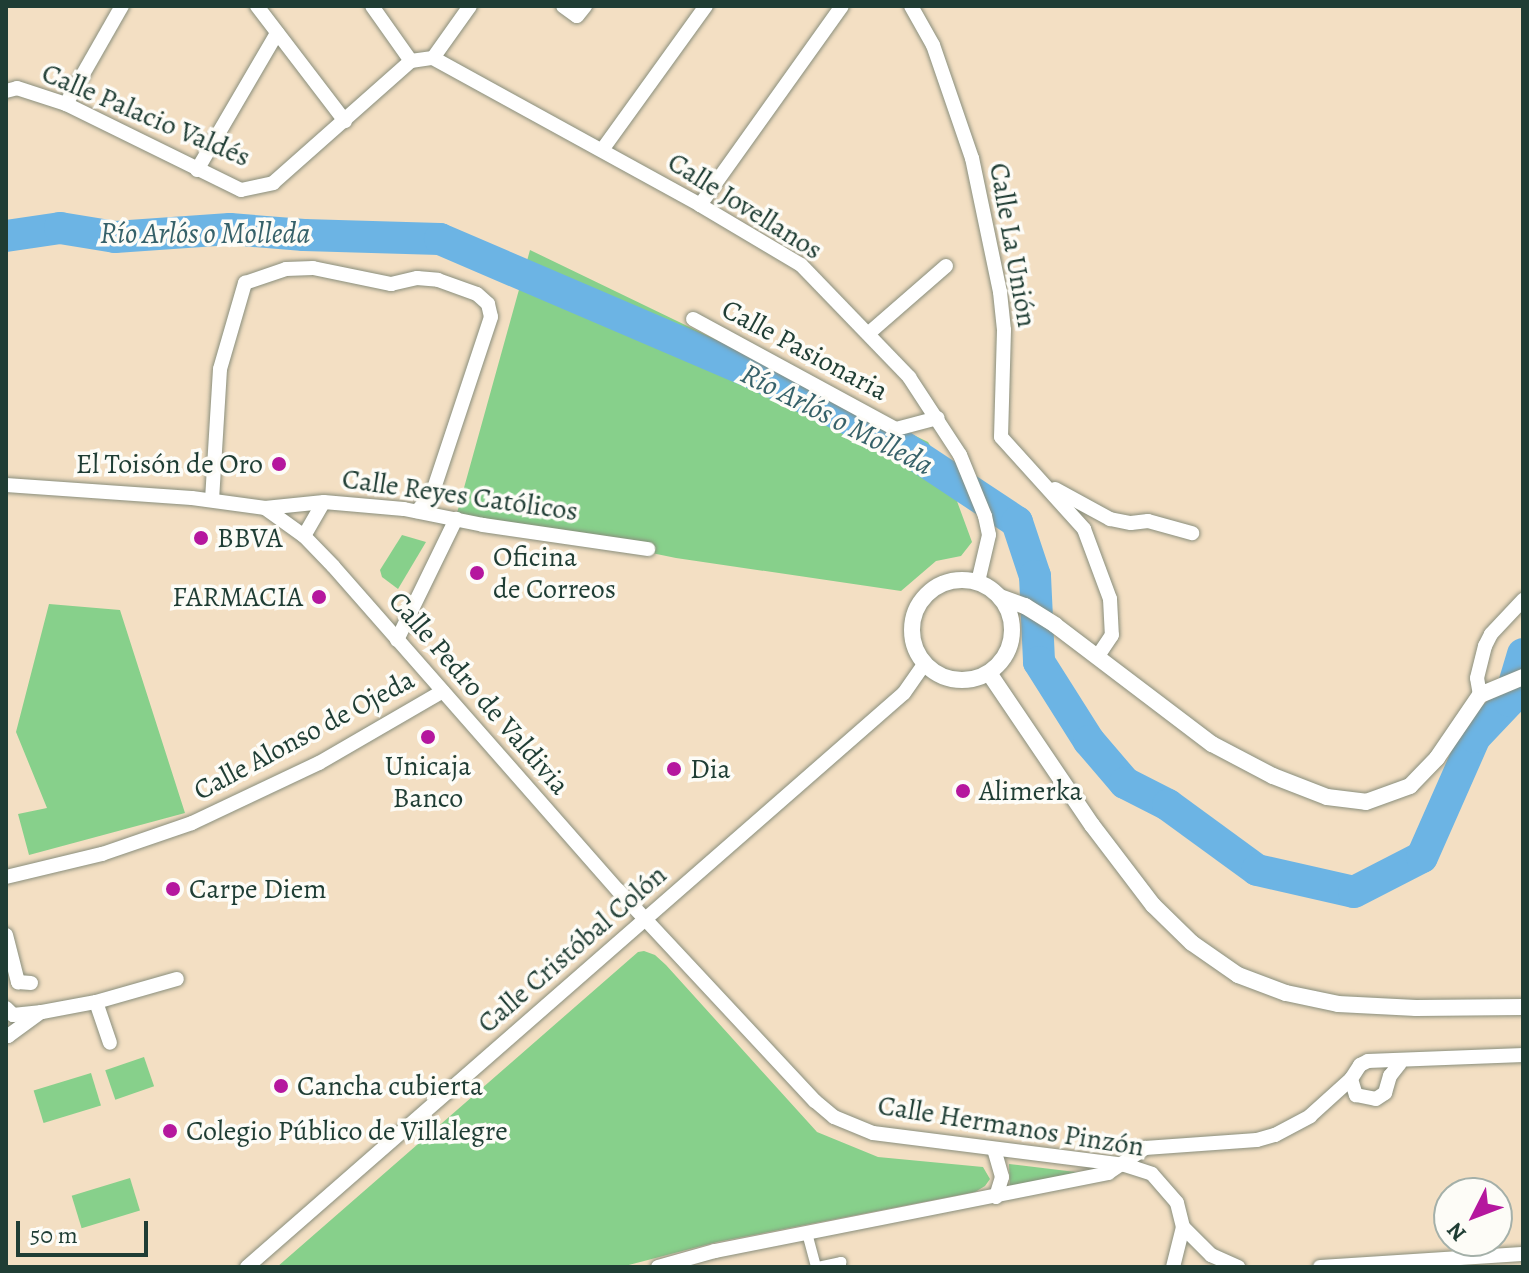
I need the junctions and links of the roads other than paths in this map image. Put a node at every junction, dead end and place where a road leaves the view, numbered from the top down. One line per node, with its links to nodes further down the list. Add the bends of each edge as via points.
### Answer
1 (122, 6): 14 (street)
2 (257, 6): 10 (street)
3 (372, 6): 12 (street)
4 (470, 6): 11 (street)
5 (563, 6): 6 (street, via 577,16)
6 (585, 6)
7 (706, 6): 16 (street)
8 (842, 6): 18 (street)
9 (911, 6): 24 (street, Calle La Unión, via 933,45 972,158 1000,292 1001,437)
10 (277, 33): 15 (street); 17 (street)
11 (433, 58): 12 (street); 16 (street, Calle Jovellanos)
12 (411, 61): 15 (street, Calle Palacio Valdés)
13 (6, 91): 14 (street, Calle Palacio Valdés, via 17,88)
14 (66, 104): 17 (street, Calle Palacio Valdés)
15 (345, 121): 17 (street, Calle Palacio Valdés, via 273,183 241,190)
16 (602, 150): 18 (street, Calle Jovellanos)
17 (197, 170)
18 (700, 205): 21 (street, Calle Jovellanos, via 801,265)
19 (946, 266): 21 (street)
20 (693, 319): 22 (street, Calle Pasionaria, via 896,429)
21 (869, 333): 22 (street, Calle Jovellanos)
22 (938, 418): 33 (street, Calle Jovellanos, via 985,516 989,535)
23 (6, 485): 25 (street)
24 (1046, 485): 30 (street, via 1110,519 1148,521); 37 (street, Calle La Unión, via 1084,529 1110,599 1112,635)
25 (212, 500): 27 (street); 28 (street, via 220,369 245,283 286,269 313,268 391,284 438,280 477,294 488,304 491,317 432,494)
26 (324, 502): 27 (street, Calle Reyes Católicos); 28 (street, Calle Reyes Católicos); 31 (street)
27 (265, 508): 31 (street, Calle Pedro de Valdivia)
28 (417, 511): 29 (street, Calle Reyes Católicos)
29 (456, 519): 32 (street, Calle Reyes Católicos); 36 (street)
30 (1192, 533)
31 (304, 536): 36 (street, Calle Pedro de Valdivia)
32 (648, 549)
33 (978, 582): 34 (street); 38 (street, via 951,581 928,593 914,615 912,641)
34 (1000, 597): 37 (street, via 1025,606); 39 (street, via 1011,620 1010,646)
35 (1523, 600): 42 (street, via 1485,646 1477,678)
36 (397, 640): 41 (street, Calle Pedro de Valdivia)
37 (1098, 656): 42 (street, via 1186,728 1246,764 1327,797 1366,802 1410,786)
38 (924, 664): 39 (street, via 946,679 972,680); 44 (street, Calle Cristóbal Colón, via 904,693)
39 (989, 673): 49 (street, via 1153,905 1192,943 1238,975 1338,1004)
40 (1523, 677): 42 (street)
41 (443, 691): 43 (street, Calle Alonso de Ojeda, via 319,763 192,823 102,854); 44 (street, Calle Pedro de Valdivia)
42 (1488, 691)
43 (6, 877)
44 (648, 918): 57 (street, Calle Hermanos Pinzón, via 834,1117 873,1133); 63 (street, Calle Cristóbal Colón)
45 (6, 935): 47 (street, via 18,982)
46 (177, 979): 48 (street)
47 (31, 983)
48 (96, 1002): 51 (street); 53 (street)
49 (1523, 1007)
50 (6, 1008): 51 (street, via 13,1015)
51 (42, 1012): 52 (street)
52 (6, 1034)
53 (110, 1043)
54 (1523, 1055): 55 (street)
55 (1400, 1063): 56 (street, via 1368,1061); 56 (street, via 1385,1093 1376,1099 1356,1095)
56 (1351, 1079): 58 (street, via 1310,1116 1275,1135 1145,1148)
57 (994, 1149): 58 (street, Calle Hermanos Pinzón); 59 (street, via 1002,1177)
58 (1125, 1165): 59 (street); 60 (street, Calle Hermanos Pinzón, via 1152,1174 1167,1188)
59 (996, 1197): 61 (street)
60 (1183, 1227): 67 (street); 68 (street, Calle Hermanos Pinzón, via 1211,1255)
61 (807, 1233): 64 (street); 65 (street)
62 (1523, 1254): 69 (street)
63 (247, 1267)
64 (658, 1267)
65 (817, 1267): 66 (street, via 841,1262)
66 (841, 1267)
67 (1173, 1267)
68 (1238, 1267)
69 (1320, 1267)

